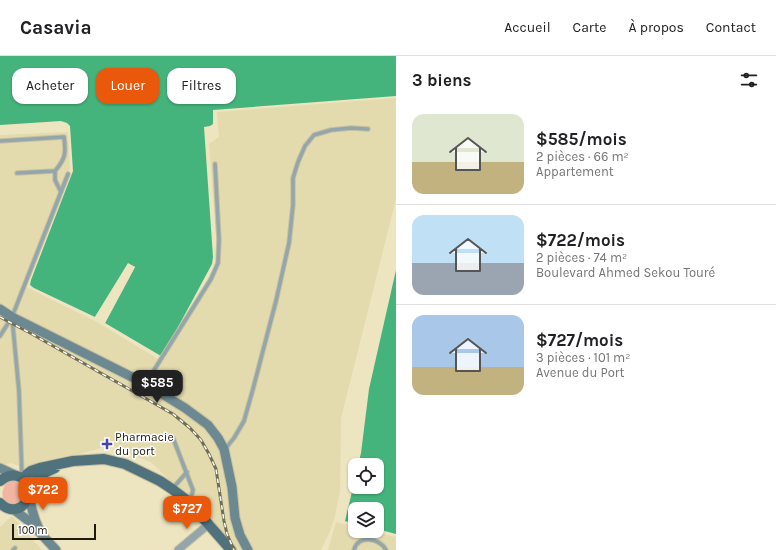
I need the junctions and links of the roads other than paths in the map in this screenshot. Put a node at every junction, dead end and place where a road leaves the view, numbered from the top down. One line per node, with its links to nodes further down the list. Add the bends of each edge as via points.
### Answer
1 (368, 130): 13 (lane, via 331,130 314,135 305,146 293,178 289,243 253,389 244,421)
2 (0, 141): 4 (lane, via 64,137 66,152)
3 (215, 164): 11 (lane, via 218,263 211,279)
4 (55, 171): 5 (lane); 7 (lane, via 55,180)
5 (17, 173)
6 (68, 174): 7 (lane)
7 (61, 192): 9 (lane)
8 (0, 309): 9 (street)
9 (12, 317): 10 (lane); 11 (street); 17 (lane, via 19,391)
10 (0, 336)
11 (146, 384): 13 (street, via 208,425)
12 (173, 438): 16 (lane)
13 (224, 449): 28 (street, via 235,518)
14 (73, 461): 17 (main road, via 40,468); 19 (main road, via 104,459 125,464); 20 (main road, via 37,478)
15 (0, 468): 17 (street)
16 (187, 472): 19 (lane); 21 (lane, via 193,490)
17 (20, 477): 18 (main road, via 10,476); 20 (main road, via 27,484)
18 (0, 480)
19 (172, 489): 21 (main road)
20 (29, 491): 22 (main road, via 28,499 22,506); 24 (street, via 35,521)
21 (188, 501): 23 (main road)
22 (5, 508): 24 (street, via 22,515)
23 (209, 524): 26 (street); 27 (main road)
24 (42, 534): 25 (street)
25 (54, 549)
26 (178, 550)
27 (231, 550)
28 (248, 550)
29 (354, 550): 30 (lane, via 360,541 366,539 384,546)
30 (386, 550)

